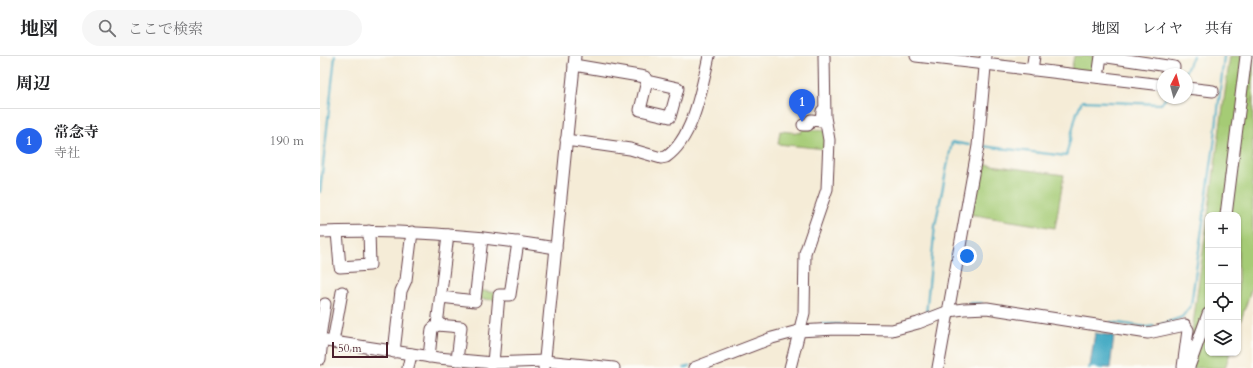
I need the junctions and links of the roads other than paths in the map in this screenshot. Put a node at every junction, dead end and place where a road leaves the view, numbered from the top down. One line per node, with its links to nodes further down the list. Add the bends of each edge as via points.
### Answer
1 (709, 56): 20 (street, via 694,119 666,157 660,158 611,145)
2 (824, 56): 18 (street)
3 (916, 56): 6 (street)
4 (1034, 56): 11 (street)
5 (1246, 56): 21 (street)
6 (935, 58): 9 (street)
7 (1130, 58): 10 (street); 12 (street, via 1101,56); 14 (street)
8 (574, 60): 13 (street, via 645,77); 20 (street)
9 (985, 61): 11 (street); 33 (street, via 978,146)
10 (1174, 66)
11 (1032, 70): 12 (street)
12 (1098, 77): 14 (street)
13 (647, 81)
14 (1128, 81): 15 (street)
15 (1157, 84)
16 (1193, 89): 17 (street)
17 (1213, 91)
18 (825, 106): 19 (street, via 822,105 821,121); 36 (street, via 828,140 827,189 805,252 804,313)
19 (805, 121)
20 (566, 140): 29 (street)
21 (1226, 212)
22 (369, 231): 24 (street); 24 (street, via 370,265 340,267); 25 (street)
23 (320, 232): 24 (street)
24 (337, 232)
25 (412, 232): 26 (street); 38 (street, via 406,280 401,291)
26 (448, 235): 27 (street); 31 (street)
27 (482, 238): 28 (street); 31 (street, via 475,301)
28 (518, 242): 29 (street); 44 (street, via 510,295 499,295)
29 (556, 248): 43 (street)
30 (342, 292): 37 (street)
31 (441, 297): 35 (street)
32 (325, 304): 37 (street)
33 (949, 311): 34 (street, via 987,308 1148,334 1185,326 1188,330 1183,368 1188,367); 36 (street, via 892,330 836,328); 50 (street)
34 (1206, 320)
35 (437, 325): 41 (street, via 432,330); 42 (street, via 461,327)
36 (798, 331): 48 (street, via 772,338); 49 (street)
37 (324, 340): 38 (street); 40 (street)
38 (394, 352): 39 (street)
39 (411, 354): 41 (street); 46 (street)
40 (320, 359)
41 (434, 361): 42 (street)
42 (462, 363): 44 (street)
43 (544, 364): 45 (street); 47 (street)
44 (496, 365): 45 (street)
45 (515, 366)
46 (408, 368)
47 (614, 368)
48 (694, 368)
49 (790, 368)
50 (938, 368)

